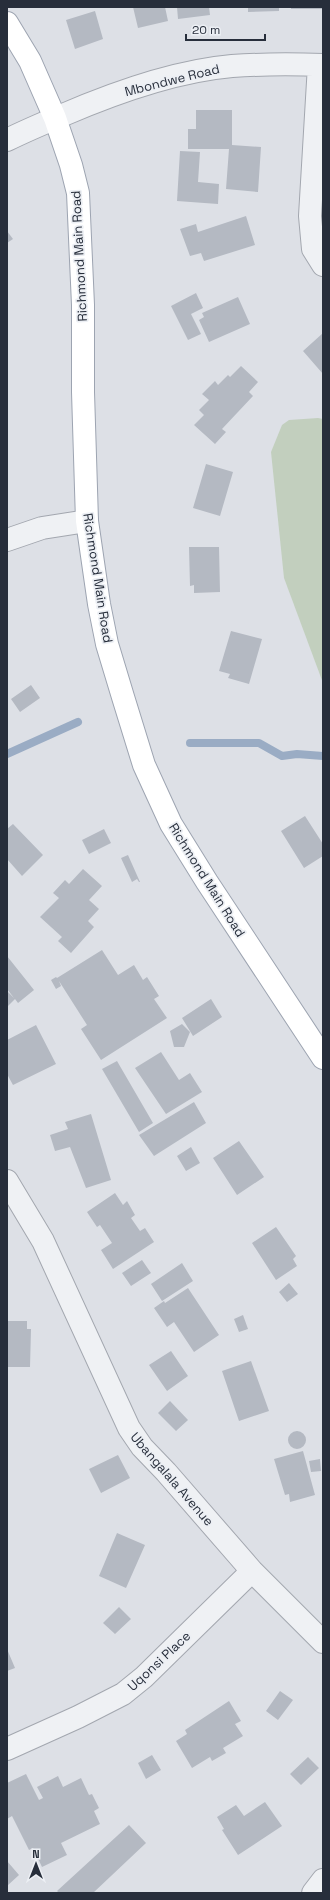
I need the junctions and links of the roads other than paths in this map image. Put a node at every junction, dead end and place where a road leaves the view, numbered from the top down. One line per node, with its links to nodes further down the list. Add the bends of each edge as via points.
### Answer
1 (7, 23): 3 (main road, Richmond Main Road, via 30,61)
2 (321, 65): 3 (street, Mbondwe Road, via 230,66 204,70 139,86); 5 (street, via 310,216 313,249)
3 (55, 118): 4 (street, Mbondwe Road); 6 (main road, Richmond Main Road, via 72,165 78,193)
4 (7, 140)
5 (323, 265)
6 (87, 521): 7 (street, via 42,528); 8 (main road, Richmond Main Road, via 107,644 144,765 171,824)
7 (7, 540)
8 (323, 1058)
9 (7, 1181): 10 (street, Ubangalala Avenue, via 42,1241 129,1428 142,1447)
10 (252, 1571): 11 (street, Ubangalala Avenue); 12 (street, Uqonsi Place, via 144,1677 123,1694)
11 (323, 1642)
12 (7, 1749)
13 (323, 1880): 14 (street)
14 (313, 1893)

